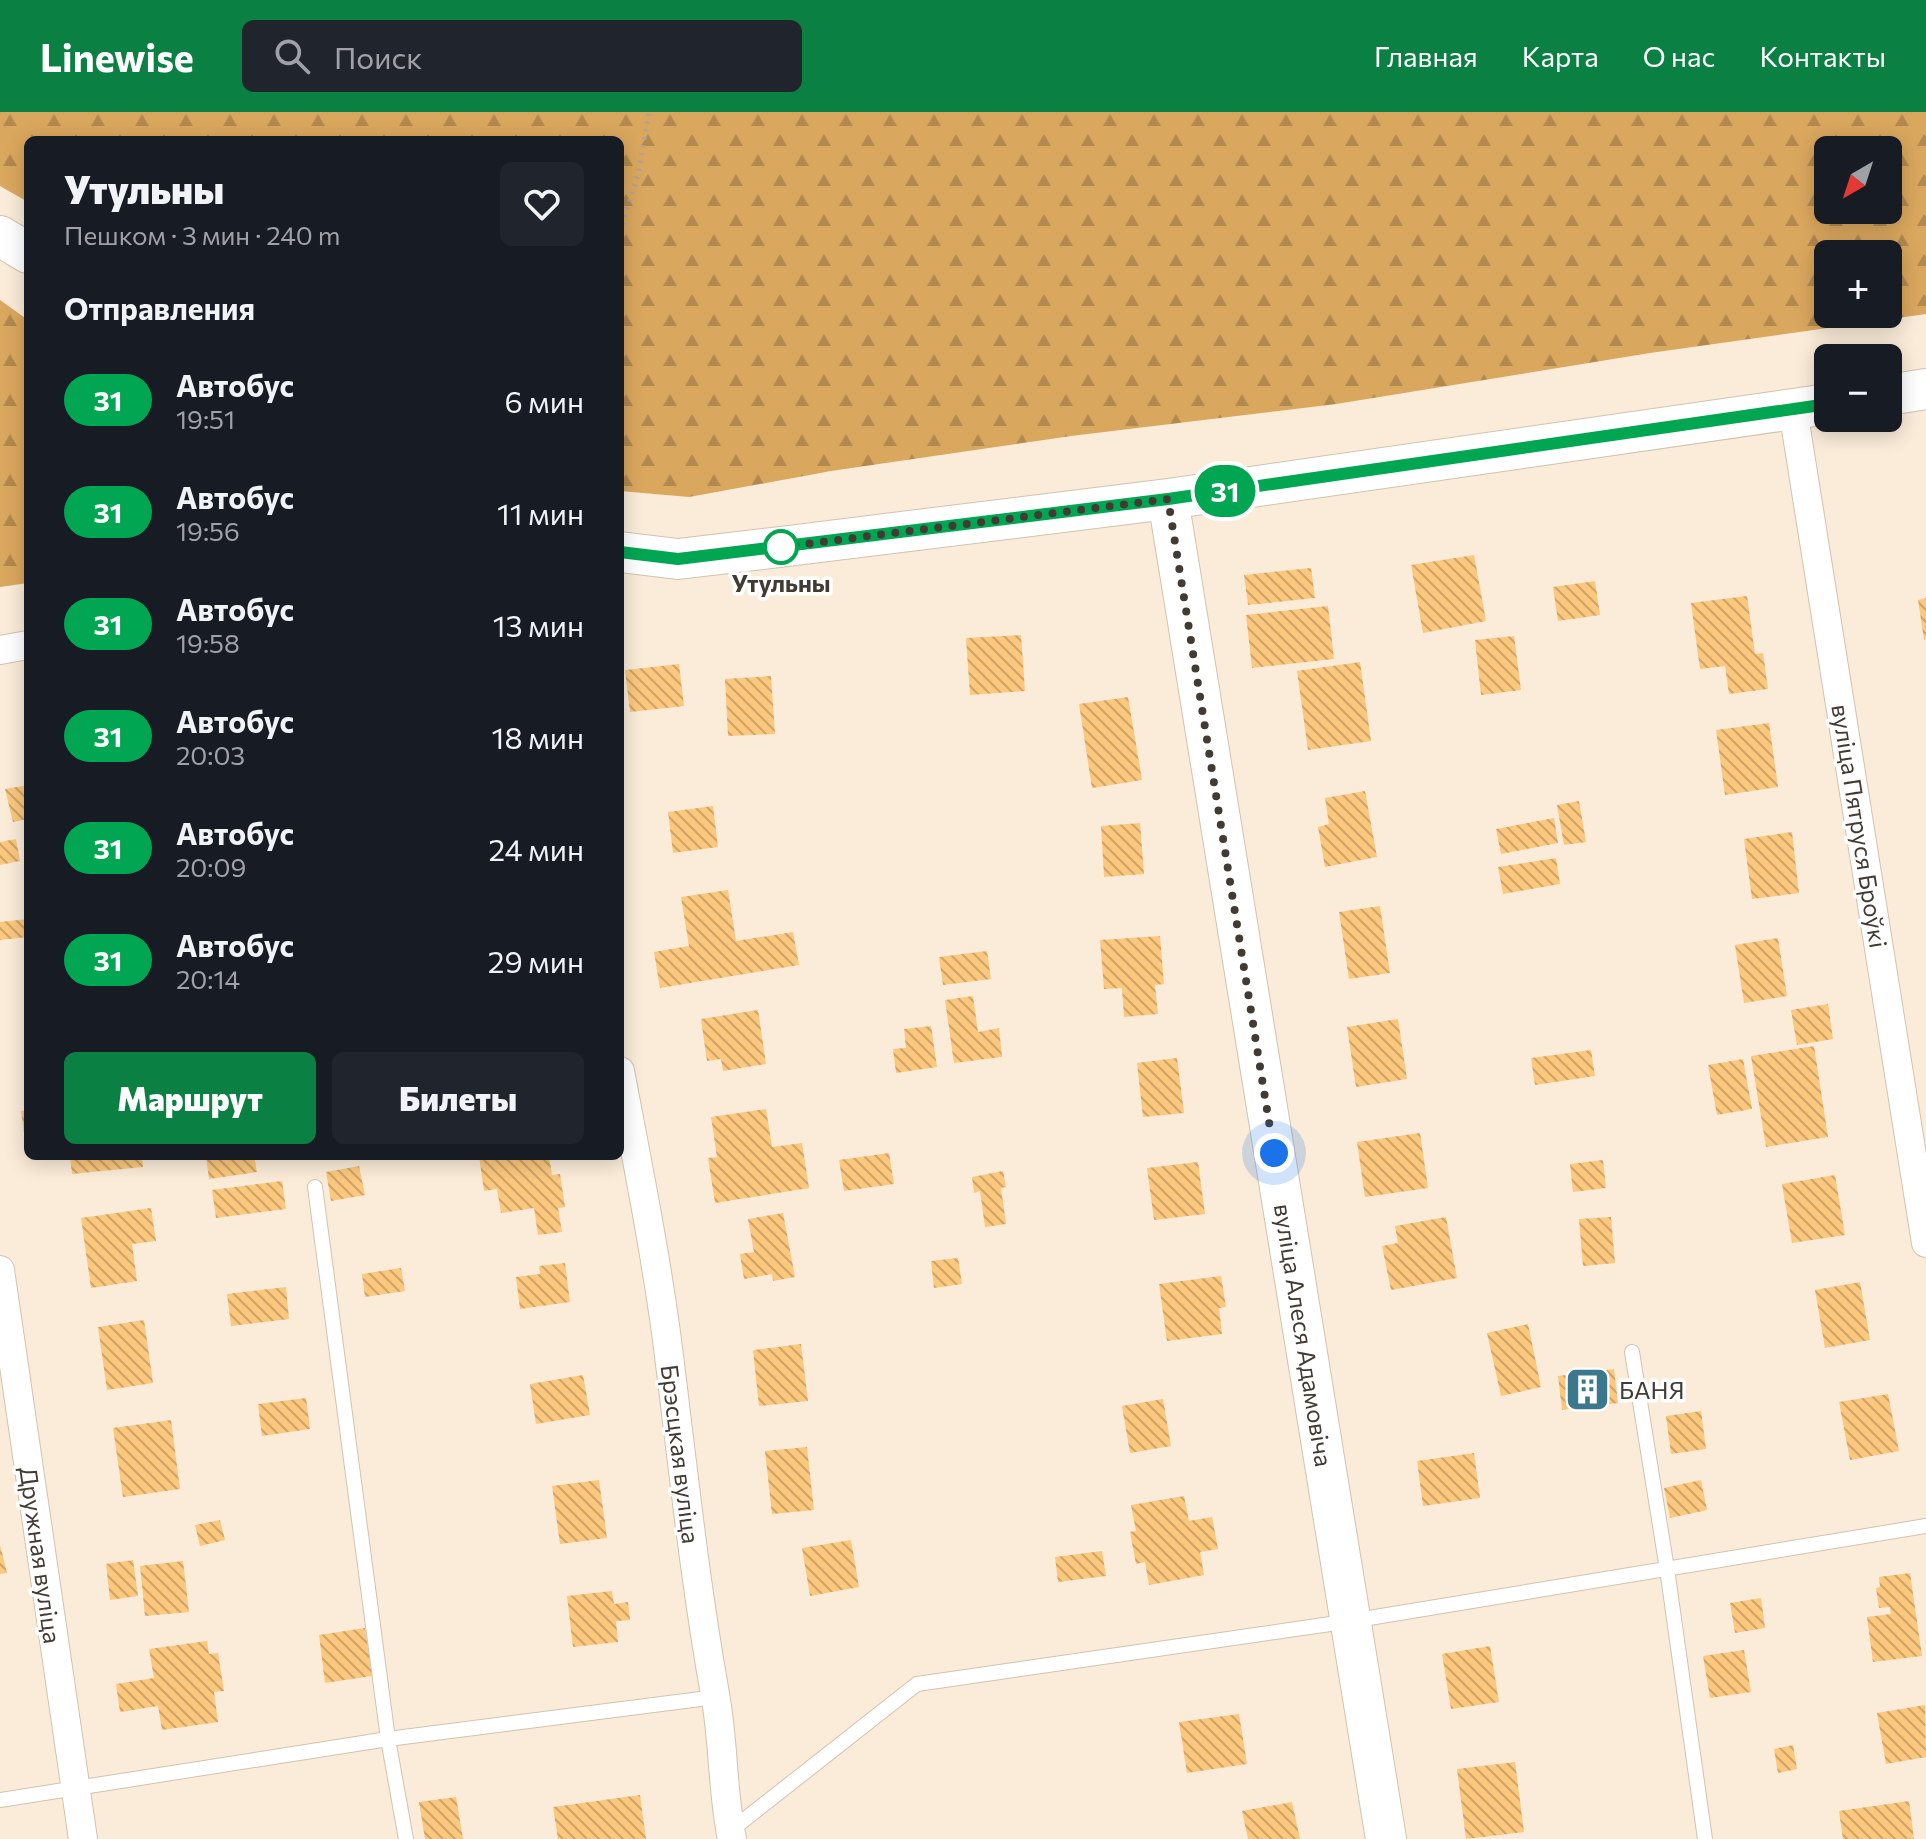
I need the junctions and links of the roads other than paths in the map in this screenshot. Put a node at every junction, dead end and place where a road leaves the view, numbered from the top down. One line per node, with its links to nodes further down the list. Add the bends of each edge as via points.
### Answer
1 (0, 236): 2 (street)
2 (24, 251)
3 (1926, 389): 4 (street)
4 (1902, 393)
5 (1811, 407): 6 (street); 12 (street, вуліца Пятруся Броўкі)
6 (1168, 499): 7 (street, via 678,559); 17 (street, вуліца Алеся Адамовіча)
7 (624, 552)
8 (24, 646): 9 (street)
9 (0, 650)
10 (624, 1093): 18 (street, Брэсцкая вуліца, via 660,1293)
11 (315, 1187): 19 (lane)
12 (1926, 1243)
13 (0, 1270): 20 (street, Дружная вуліца)
14 (1632, 1352): 16 (lane)
15 (1926, 1526): 16 (lane)
16 (1667, 1569): 17 (lane); 26 (lane)
17 (1351, 1621): 22 (lane, via 917,1684); 25 (street, вуліца Алеся Адамовіча)
18 (716, 1697): 19 (lane); 22 (street, Брэсцкая вуліца)
19 (388, 1739): 20 (lane); 24 (lane)
20 (75, 1787): 21 (lane); 23 (street, Дружная вуліца)
21 (0, 1800)
22 (731, 1835)
23 (83, 1839)
24 (406, 1839)
25 (1386, 1839)
26 (1705, 1839)

